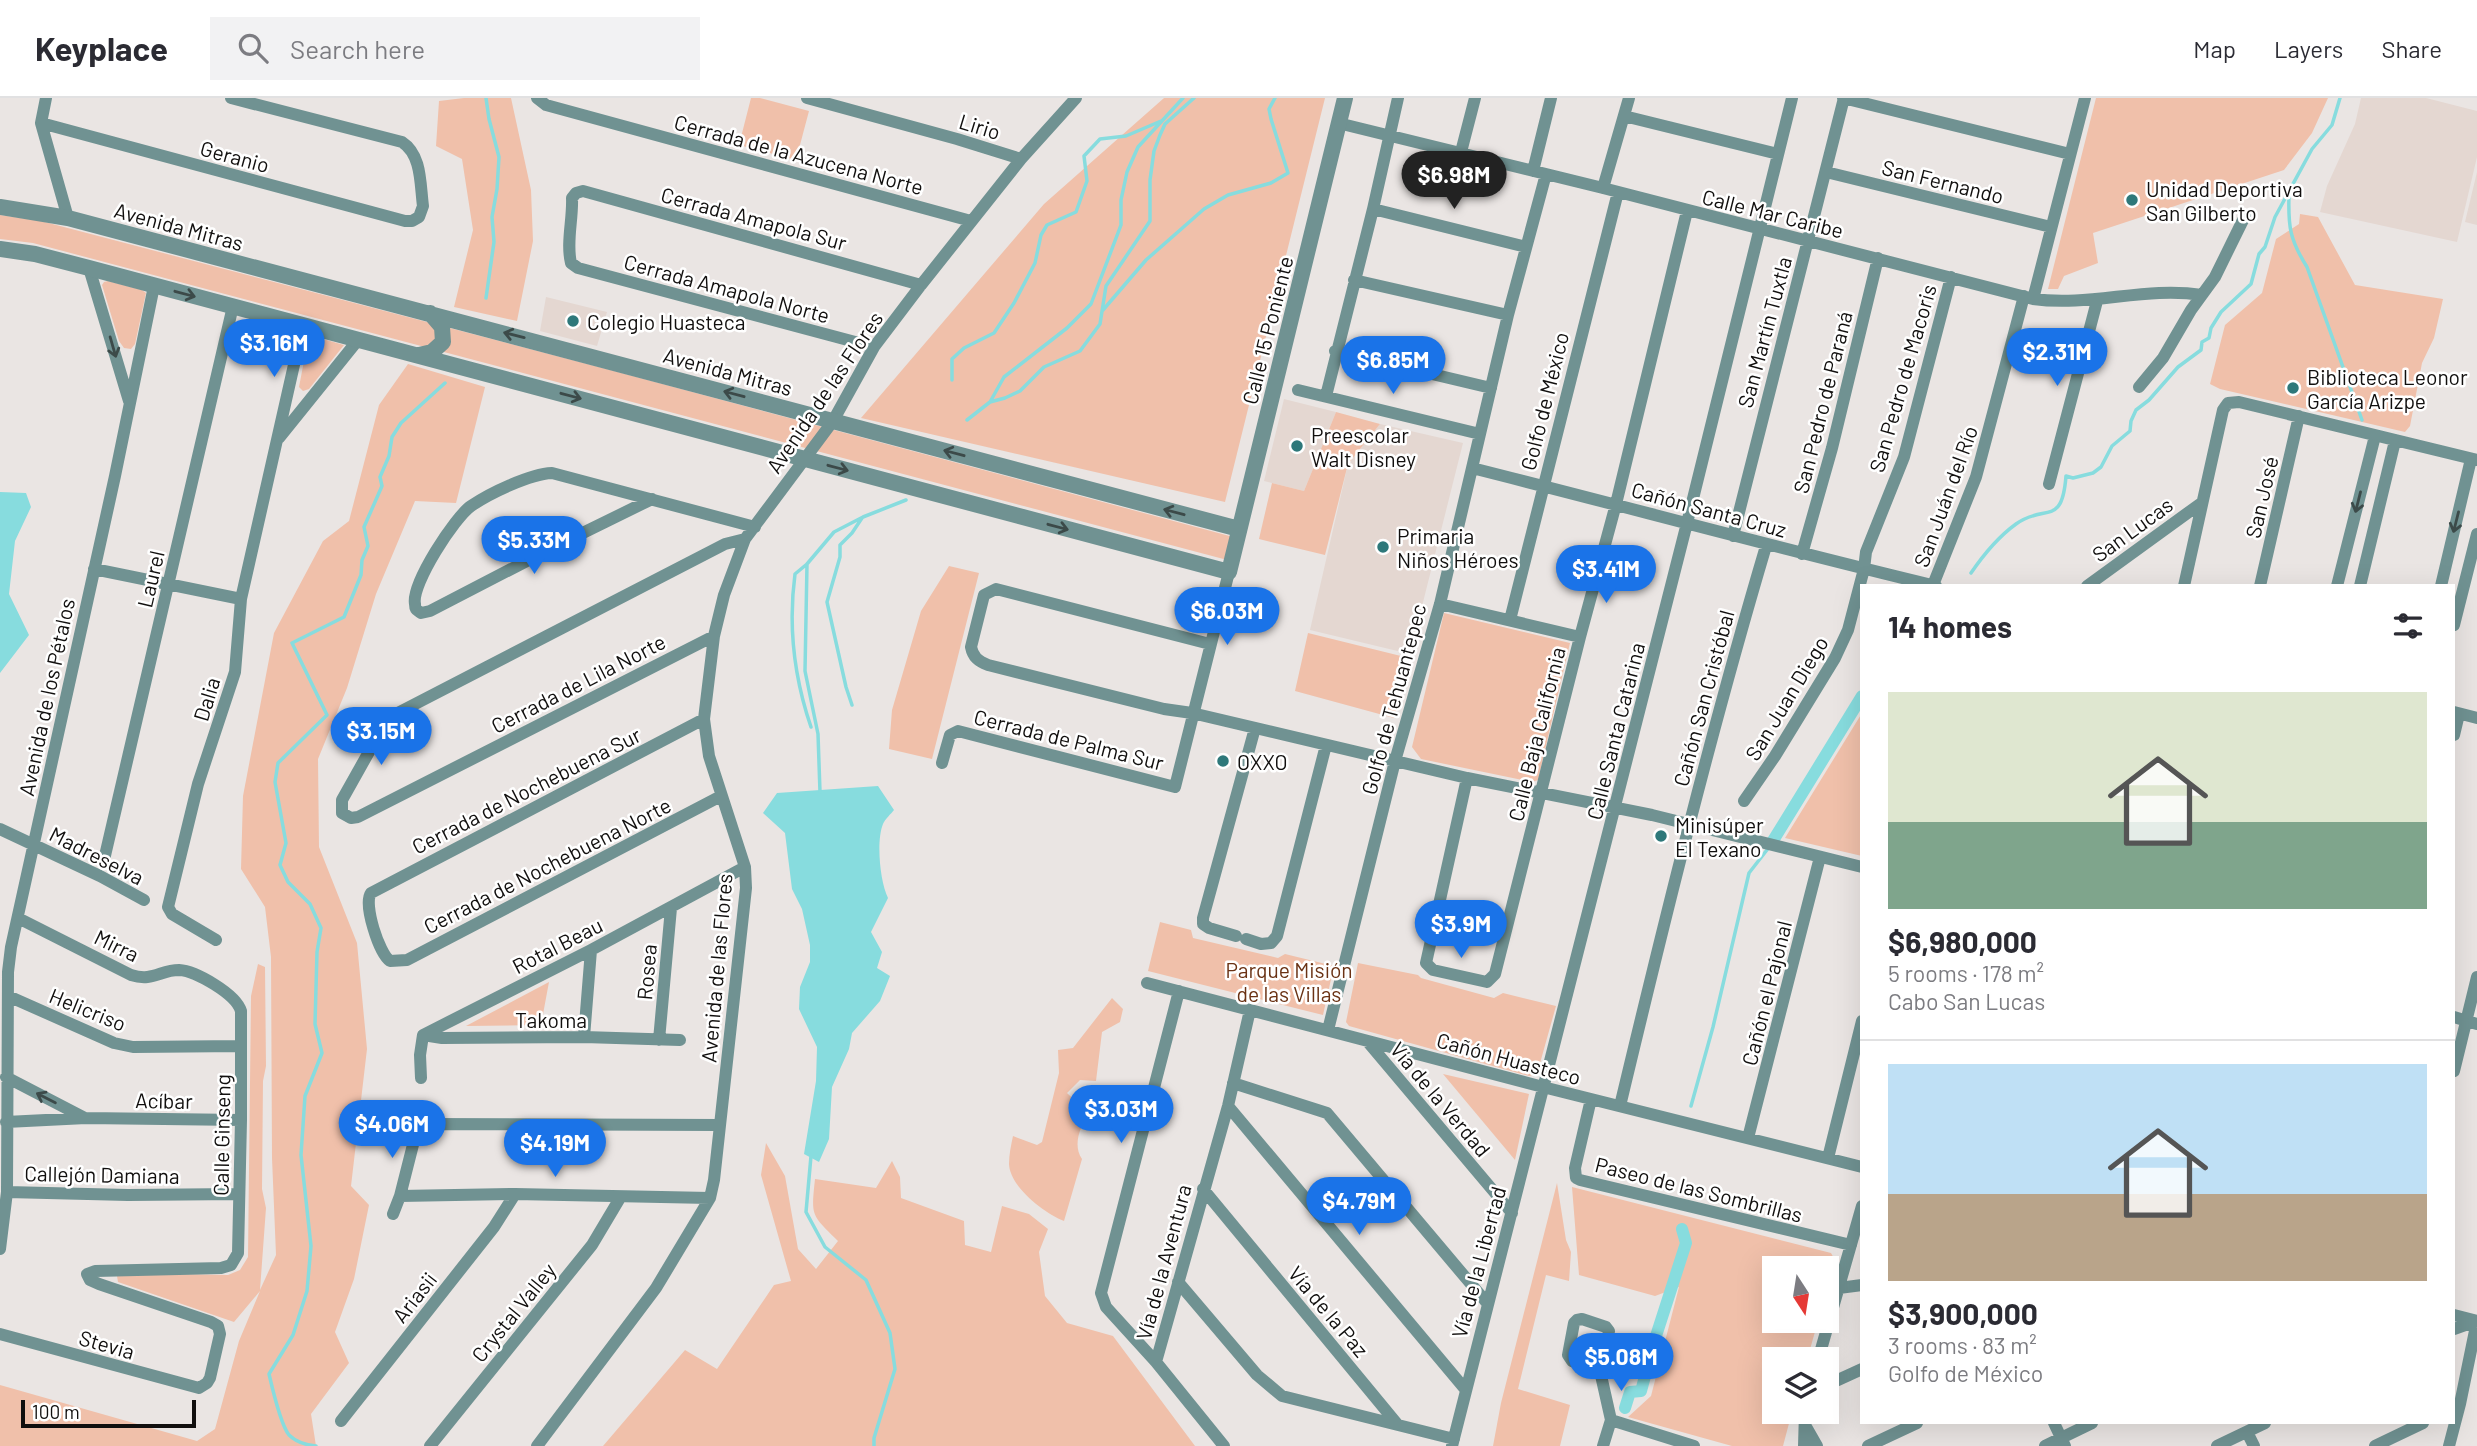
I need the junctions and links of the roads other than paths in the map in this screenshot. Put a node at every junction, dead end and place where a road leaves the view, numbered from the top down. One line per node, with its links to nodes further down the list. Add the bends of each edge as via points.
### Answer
1 (46, 98): 15 (street)
2 (231, 98): 15 (street, Geranio, via 393,139 411,148 423,206 419,218 405,221)
3 (537, 98): 32 (street, Cerrada de la Azucena Norte, via 546,105)
4 (807, 98): 21 (street, Lirio)
5 (1076, 98): 21 (street, Avenida de las Flores)
6 (1345, 98): 16 (street, Calle 15 Poniente)
7 (1398, 98): 17 (street)
8 (1475, 98): 18 (street)
9 (1552, 98): 22 (street)
10 (1629, 98): 14 (street)
11 (1792, 98): 19 (street, Calle Santa Catarina)
12 (1844, 98): 20 (street); 23 (street, San Martín Tuxtla)
13 (2085, 98): 20 (street, San Juán del Río)
14 (1624, 116): 19 (street); 25 (street)
15 (41, 123): 31 (street)
16 (1338, 123): 17 (street, Calle Mar Caribe); 77 (street, Calle 15 Poniente)
17 (1389, 135): 18 (street, Calle Mar Caribe); 28 (street)
18 (1461, 152): 22 (street, Calle Mar Caribe)
19 (1778, 154): 34 (street, Calle Santa Catarina)
20 (2070, 154): 33 (street, San Juán del Río)
21 (1021, 159): 32 (street, Avenida de las Flores)
22 (1533, 171): 24 (street, Calle Mar Caribe)
23 (1826, 172): 33 (street, San Fernando); 35 (street, San Martín Tuxtla)
24 (1546, 174): 25 (street, Calle Mar Caribe); 36 (street, Golfo de Tehuantepec)
25 (1603, 188): 26 (street, Calle Mar Caribe)
26 (1618, 192): 29 (street, Calle Mar Caribe); 71 (street, Golfo de México)
27 (0, 207): 31 (street, Avenida Mitras)
28 (1373, 209): 36 (street); 42 (street)
29 (1687, 211): 34 (street, Calle Mar Caribe); 74 (street, Calle Baja California)
30 (2245, 216): 45 (street)
31 (68, 218): 49 (street, Avenida Mitras)
32 (971, 221): 43 (street, Avenida de las Flores)
33 (2051, 227): 46 (street, San Juán del Río)
34 (1760, 228): 35 (street, Calle Mar Caribe); 75 (street, Calle Santa Catarina)
35 (1808, 241): 38 (street, Calle Mar Caribe); 79 (street, San Martín Tuxtla)
36 (1526, 247): 50 (street, Golfo de Tehuantepec)
37 (0, 249): 40 (street)
38 (1878, 258): 41 (street, Calle Mar Caribe); 82 (street, San Pedro de Paraná)
39 (571, 263): 43 (street, Cerrada Amapola Sur, via 572,198 583,191); 53 (street, Cerrada Amapola Norte)
40 (89, 268): 44 (street); 60 (street, Avenida de los Pétalos, one-way to 60)
41 (1951, 277): 46 (street, Calle Mar Caribe); 84 (street, San Pedro de Macoris, via 1904,457 1866,552)
42 (1354, 280): 50 (street); 54 (street)
43 (920, 285): 53 (street, Avenida de las Flores)
44 (154, 286): 48 (street, one-way to 48); 60 (street, Avenida de los Pétalos)
45 (2202, 295): 47 (street, Calle Mar Caribe, via 2137,294); 56 (street)
46 (2028, 298): 47 (street, Calle Mar Caribe); 88 (street, San Juán del Río, via 1976,477)
47 (2097, 301): 70 (street)
48 (233, 306): 51 (street); 86 (street, Laurel)
49 (430, 313): 55 (street, via 442,327 443,342 432,352); 62 (street, Avenida Mitras, one-way to 49)
50 (1508, 315): 57 (street, Golfo de Tehuantepec)
51 (303, 325): 52 (street); 65 (street, Dalia)
52 (358, 340): 55 (street); 65 (street, Dalia)
53 (874, 347): 62 (street, Avenida de las Flores)
54 (1335, 351): 57 (street); 59 (street)
55 (419, 355): 68 (street, one-way to 68)
56 (2139, 387)
57 (1491, 388): 63 (street, Golfo de Tehuantepec)
58 (1298, 390): 59 (street)
59 (1326, 396): 63 (street)
60 (130, 405): 83 (street, Avenida de los Pétalos)
61 (2299, 416): 64 (street); 73 (street, via 2228,403); 91 (street, San José)
62 (834, 421): 68 (street, Avenida de las Flores); 77 (street, Avenida Mitras, one-way to 62)
63 (1480, 434): 69 (street, Golfo de Tehuantepec)
64 (2375, 436): 66 (street); 92 (street, one-way to 92)
65 (277, 441): 95 (street, Dalia)
66 (2395, 441): 67 (street); 93 (street)
67 (2474, 459): 94 (street, one-way to 94)
68 (806, 460): 76 (street, Avenida de las Flores); 85 (street, one-way to 85)
69 (1472, 468): 71 (street, Cañón Santa Cruz); 96 (street, Golfo de Tehuantepec)
70 (2049, 484)
71 (1542, 485): 74 (street, Cañón Santa Cruz); 97 (street, Golfo de México)
72 (652, 499): 72 (street, via 552,473 527,478 472,505 456,520 420,582 414,602 417,611 430,611); 76 (street)
73 (2200, 503): 89 (street, San Lucas); 90 (street)
74 (1616, 504): 75 (street, Cañón Santa Cruz); 100 (street, Calle Baja California)
75 (1687, 523): 79 (street, Cañón Santa Cruz); 114 (street, Calle Santa Catarina)
76 (755, 527): 80 (street, Avenida de las Flores)
77 (1240, 529): 85 (street, Calle 15 Poniente)
78 (2477, 534): 98 (street)
79 (1733, 536): 81 (street, Cañón Santa Cruz)
80 (745, 539): 99 (street, Avenida de las Flores); 99 (street, Cerrada de Lila Norte, via 725,544 388,718 342,800 345,816 358,817)
81 (1766, 546): 82 (street, Cañón Santa Cruz); 115 (street, Cañón San Cristóbal)
82 (1802, 554): 84 (street, Cañón Santa Cruz)
83 (94, 569): 86 (street); 117 (street, Avenida de los Pétalos)
84 (1864, 569): 87 (street, Cañón Santa Cruz); 113 (street, San Juan Diego, via 1842,645)
85 (1229, 572): 101 (street)
86 (169, 584): 95 (street); 119 (street, Laurel)
87 (1927, 584)
88 (1936, 584)
89 (2090, 584)
90 (2184, 584)
91 (2260, 584)
92 (2338, 584)
93 (2360, 584)
94 (2442, 584)
95 (241, 599): 125 (street, Dalia, via 234,672 198,784 168,907 172,914)
96 (1440, 604): 97 (street); 108 (street, Golfo de Tehuantepec)
97 (1510, 620): 100 (street)
98 (2455, 621)
99 (714, 636): 105 (street, Avenida de las Flores)
100 (1580, 637): 111 (street, Calle Baja California)
101 (1210, 644): 102 (street); 102 (street, via 996,589 984,595 972,639 973,655 988,665)
102 (1192, 713): 106 (street); 109 (street, Cerrada de Palma Sur, via 1175,787 958,731 950,735)
103 (2456, 713): 104 (street)
104 (2477, 718)
105 (704, 719): 112 (street, Avenida de las Flores); 127 (street, Cerrada de Nochebuena Sur, via 376,890 368,897 380,950)
106 (1255, 728): 107 (street); 107 (street, via 1203,924 1261,944 1271,943 1277,936)
107 (1326, 745): 108 (street)
108 (1395, 761): 110 (street); 136 (street, Golfo de Tehuantepec)
109 (942, 763)
110 (1467, 778): 111 (street); 111 (street, Calle Baja California, via 1426,963 1431,969 1483,982 1496,974)
111 (1542, 793): 114 (street)
112 (721, 796): 120 (street, Avenida de las Flores); 127 (street, Cerrada de Nochebuena Norte, via 407,960)
113 (1744, 801)
114 (1615, 807): 115 (street); 147 (street, Calle Santa Catarina)
115 (1689, 826): 118 (street); 150 (street, Cañón San Cristóbal)
116 (0, 829): 117 (street, Madreselva)
117 (33, 843): 122 (street, Madreselva); 124 (street, Avenida de los Pétalos)
118 (1820, 857): 121 (street); 155 (street, Cañón el Pajonal)
119 (104, 860)
120 (745, 867): 123 (street, Rotal Beau); 154 (street, Avenida de las Flores, via 744,916)
121 (1860, 867)
122 (144, 900)
123 (671, 908): 126 (street, Rotal Beau); 139 (street, Rosea)
124 (18, 918): 131 (street, Avenida de los Pétalos); 132 (street, Mirra, via 131,975 149,978 187,971)
125 (216, 940)
126 (590, 950): 137 (street, Rotal Beau); 138 (street)
127 (390, 961)
128 (2477, 977): 134 (street)
129 (1147, 983): 130 (street, Cañón Huasteco)
130 (1179, 991): 133 (street, Cañón Huasteco); 178 (street, via 1101,1286 1102,1300)
131 (8, 996): 142 (street, Helicriso, via 123,1045); 144 (street, Avenida de los Pétalos)
132 (238, 1003): 142 (street, Calle Ginseng)
133 (1250, 1010): 136 (street, Cañón Huasteco); 146 (street, Vía de la Aventura)
134 (2465, 1021): 143 (street)
135 (1860, 1029): 156 (street)
136 (1328, 1030): 141 (street, Cañón Huasteco)
137 (423, 1035): 138 (street, Takoma); 145 (street)
138 (584, 1037): 139 (street, Takoma)
139 (659, 1040): 140 (street, Takoma)
140 (680, 1040)
141 (1367, 1041): 147 (street, Cañón Huasteco); 165 (street, Vía de la Verdad)
142 (241, 1046): 152 (street, Calle Ginseng)
143 (2455, 1066)
144 (6, 1077): 151 (street, Acíbar, one-way to 144); 153 (street, Avenida de los Pétalos)
145 (421, 1078)
146 (1233, 1083): 149 (street, Vía de la Aventura); 173 (street, via 1327,1114)
147 (1543, 1087): 148 (street, Cañón Huasteco); 165 (street, Vía de la Libertad)
148 (1591, 1099): 150 (street, Cañón Huasteco); 168 (street, Paseo de las Sombrillas, via 1576,1178)
149 (1228, 1106): 158 (street, Vía de la Aventura); 183 (street)
150 (1620, 1106): 155 (street, Cañón Huasteco)
151 (86, 1118): 152 (street, Acíbar); 153 (street, Acíbar)
152 (241, 1120): 160 (street, Calle Ginseng)
153 (6, 1122): 159 (street, Avenida de los Pétalos)
154 (720, 1125): 162 (street, via 421,1124); 164 (street, Avenida de las Flores)
155 (1748, 1138): 156 (street, Cañón Huasteco)
156 (1828, 1158): 157 (street, Cañón Huasteco)
157 (1860, 1166)
158 (1203, 1188): 170 (street, Vía de la Aventura); 195 (street, Vía de la Paz)
159 (7, 1192): 160 (street, Callejón Damiana); 169 (street, Avenida de los Pétalos)
160 (239, 1194): 182 (street, Calle Ginseng, via 238,1253 231,1265 87,1274 99,1284 218,1326 210,1378)
161 (514, 1195): 162 (street); 163 (street); 185 (street, Ariasii, via 494,1227)
162 (400, 1196): 167 (street)
163 (620, 1198): 164 (street); 200 (street, Crystal Valley, via 592,1245)
164 (710, 1198): 201 (street, Avenida de las Flores, via 656,1288)
165 (1511, 1213): 173 (street, Vía de la Libertad)
166 (1860, 1213): 168 (street)
167 (393, 1214)
168 (1851, 1245): 172 (street)
169 (0, 1249)
170 (1178, 1282): 178 (street, Vía de la Aventura); 195 (street, via 1257,1375 1282,1396)
171 (1860, 1285): 172 (street)
172 (1839, 1288)
173 (1487, 1303): 183 (street, Vía de la Libertad)
174 (2455, 1315): 175 (street)
175 (2477, 1321): 176 (street); 184 (street)
176 (2455, 1329)
177 (0, 1334): 182 (street, Stevia, via 193,1388)
178 (1156, 1362): 202 (street)
179 (1860, 1370): 181 (street)
180 (1600, 1371): 186 (street)
181 (1839, 1380)
182 (204, 1386)
183 (1465, 1389): 198 (street, Vía de la Libertad)
184 (2457, 1406)
185 (341, 1420)
186 (1611, 1420): 199 (street); 203 (street)
187 (1804, 1424): 204 (street)
188 (1807, 1424): 205 (street)
189 (1915, 1424): 206 (street)
190 (2054, 1424): 197 (street)
191 (2090, 1424): 197 (street)
192 (2263, 1424): 196 (street)
193 (2421, 1424): 210 (street)
194 (2453, 1424): 211 (street)
195 (1398, 1425): 198 (street)
196 (2246, 1432): 208 (street); 209 (street)
197 (2063, 1442): 207 (street)
198 (1453, 1443)
199 (1689, 1445)
200 (430, 1446)
201 (537, 1446)
202 (1224, 1446)
203 (1603, 1446)
204 (1804, 1446)
205 (1817, 1446)
206 (1868, 1446)
207 (2045, 1446)
208 (2217, 1446)
209 (2254, 1446)
210 (2375, 1446)
211 (2449, 1446)

